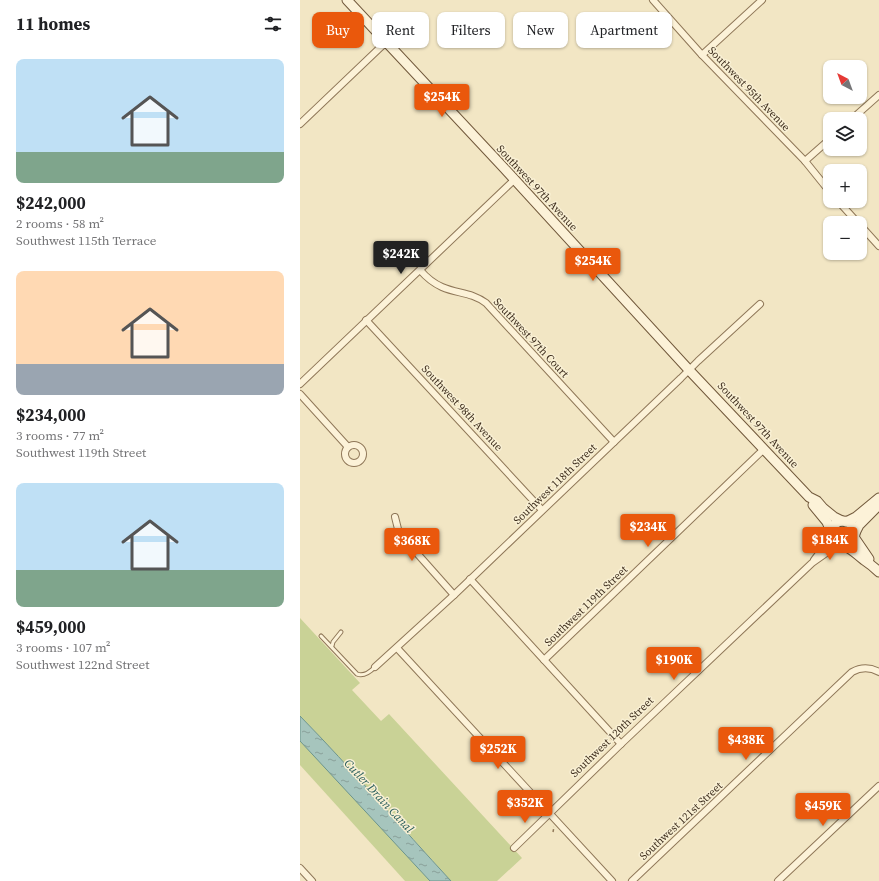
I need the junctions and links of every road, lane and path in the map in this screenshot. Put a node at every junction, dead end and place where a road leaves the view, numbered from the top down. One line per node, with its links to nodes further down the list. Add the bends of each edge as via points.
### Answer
1 (347, 0): 4 (street, Southwest 97th Avenue)
2 (653, 0): 7 (street, Southwest 95th Avenue)
3 (762, 0): 7 (street)
4 (372, 27)
5 (380, 48): 10 (street)
6 (392, 48): 13 (street, Southwest 97th Avenue)
7 (702, 55): 12 (street, Southwest 95th Avenue)
8 (879, 95): 9 (street)
9 (860, 112)
10 (300, 124)
11 (823, 145): 12 (street)
12 (805, 161): 14 (street, Southwest 95th Avenue)
13 (514, 180): 19 (street); 22 (street, Southwest 97th Avenue)
14 (823, 183)
15 (844, 208): 16 (street)
16 (852, 216)
17 (867, 233): 18 (street)
18 (879, 246)
19 (420, 270): 21 (street); 25 (street, Southwest 97th Court, via 437,285 472,295 486,303)
20 (760, 304): 22 (street, Southwest 118th Street)
21 (366, 320): 23 (street); 31 (street, Southwest 98th Avenue)
22 (689, 370): 25 (street, Southwest 118th Street); 27 (street, Southwest 97th Avenue)
23 (300, 384)
24 (300, 394): 26 (street)
25 (614, 442): 31 (street, Southwest 118th Street)
26 (348, 447)
27 (764, 449): 28 (street, Southwest 97th Avenue); 46 (street, Southwest 119th Street)
28 (809, 497): 33 (street, Southwest 97th Avenue); 34 (street, Southwest 97th Avenue, via 827,522)
29 (879, 498): 33 (street, via 856,517)
30 (879, 505): 35 (street, via 859,525)
31 (542, 510): 40 (street, Southwest 118th Street)
32 (395, 516): 41 (street, via 399,534)
33 (844, 522): 34 (street, via 838,522); 35 (street, via 852,526)
34 (831, 534): 36 (street, via 833,540); 37 (street, Southwest 120th Street)
35 (854, 535): 36 (street, via 850,543); 38 (street)
36 (841, 545): 37 (street, Southwest 120th Street); 38 (street)
37 (812, 563): 49 (street, Southwest 120th Street)
38 (871, 564): 39 (street)
39 (879, 572)
40 (470, 579): 41 (street, Southwest 118th Street); 46 (street)
41 (454, 595): 45 (street, Southwest 118th Street)
42 (341, 632): 44 (lane, via 332,643)
43 (321, 636): 44 (lane)
44 (333, 648): 47 (lane, Southwest 118th Street, via 357,674 361,675)
45 (397, 648): 47 (street, Southwest 118th Street); 51 (street)
46 (544, 660): 49 (street)
47 (375, 667)
48 (879, 672): 56 (street, Southwest 121st Street, via 870,668 860,668 852,672)
49 (621, 744): 51 (street, Southwest 120th Street)
50 (879, 786): 57 (street)
51 (550, 813): 52 (street, Southwest 120th Street); 55 (street)
52 (514, 848)
53 (300, 868): 54 (street)
54 (312, 881)
55 (612, 881)
56 (632, 881)
57 (778, 881)

